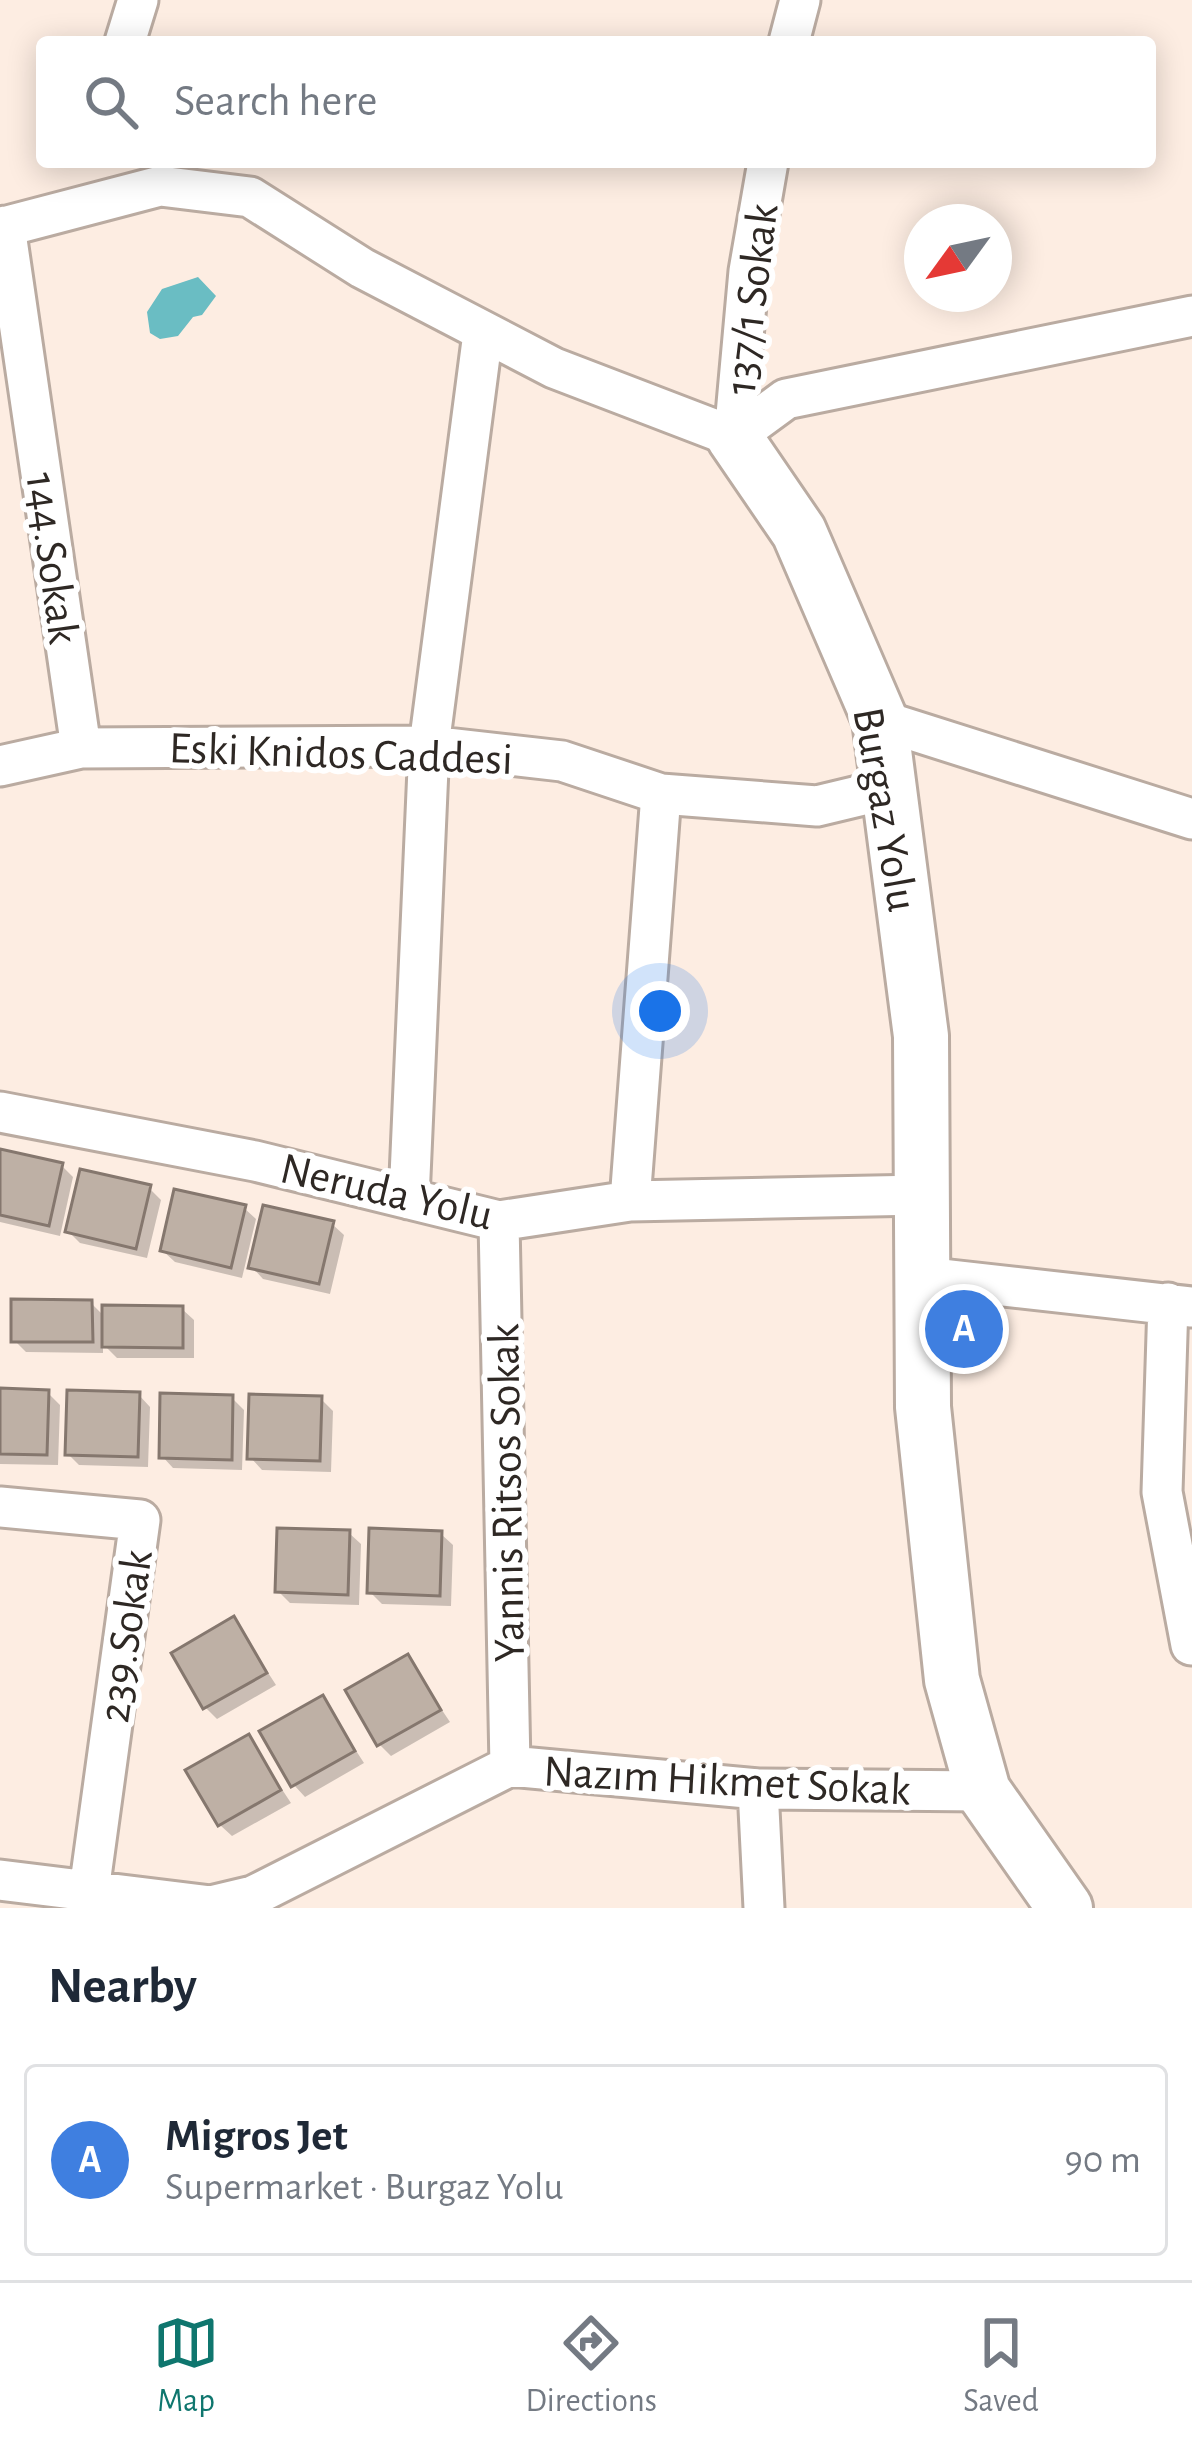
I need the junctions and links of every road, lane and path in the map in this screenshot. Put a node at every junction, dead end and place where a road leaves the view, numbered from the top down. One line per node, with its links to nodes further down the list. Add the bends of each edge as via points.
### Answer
1 (138, 0): 3 (street)
2 (800, 0): 4 (street)
3 (127, 36)
4 (791, 36)
5 (767, 168): 10 (street, 137/1 Sokak)
6 (103, 181): 7 (street); 9 (street, via 250,197)
7 (2, 227): 13 (street, 144.Sokak)
8 (1192, 316): 10 (street, via 786,400)
9 (484, 333): 10 (street); 12 (street)
10 (734, 437): 11 (street, Burgaz Yolu, via 800,532)
11 (880, 720): 15 (street, Burgaz Yolu); 17 (street)
12 (429, 746): 13 (street, Eski Knidos Caddesi); 16 (street, Eski Knidos Caddesi, via 562,761); 20 (street)
13 (81, 748): 14 (street, Eski Knidos Caddesi)
14 (0, 766)
15 (892, 788): 16 (street, Eski Knidos Caddesi, via 817,806); 19 (street, Burgaz Yolu, via 921,1036)
16 (661, 794): 21 (street)
17 (1192, 818)
18 (0, 1112): 20 (street, Neruda Yolu)
19 (922, 1195): 21 (street, Neruda Yolu); 23 (street, Burgaz Yolu)
20 (409, 1199): 22 (street, Neruda Yolu)
21 (630, 1201): 22 (street, Neruda Yolu)
22 (499, 1221): 27 (street, Yannis Ritsos Sokak)
23 (923, 1277): 24 (street); 29 (street, Burgaz Yolu, via 923,1407 952,1680)
24 (1180, 1305): 26 (street, via 1162,1492)
25 (0, 1507): 31 (street, 239.Sokak, via 140,1520)
26 (1191, 1645)
27 (510, 1766): 28 (street, Nazım Hikmet Sokak); 32 (street, Nazım Hikmet Sokak, via 254,1896)
28 (758, 1789): 29 (street, Nazım Hikmet Sokak); 33 (street)
29 (983, 1791): 34 (street, Burgaz Yolu)
30 (0, 1880): 31 (street, Nazım Hikmet Sokak)
31 (89, 1891): 32 (street, Nazım Hikmet Sokak)
32 (211, 1907)
33 (764, 1908)
34 (1065, 1908)

